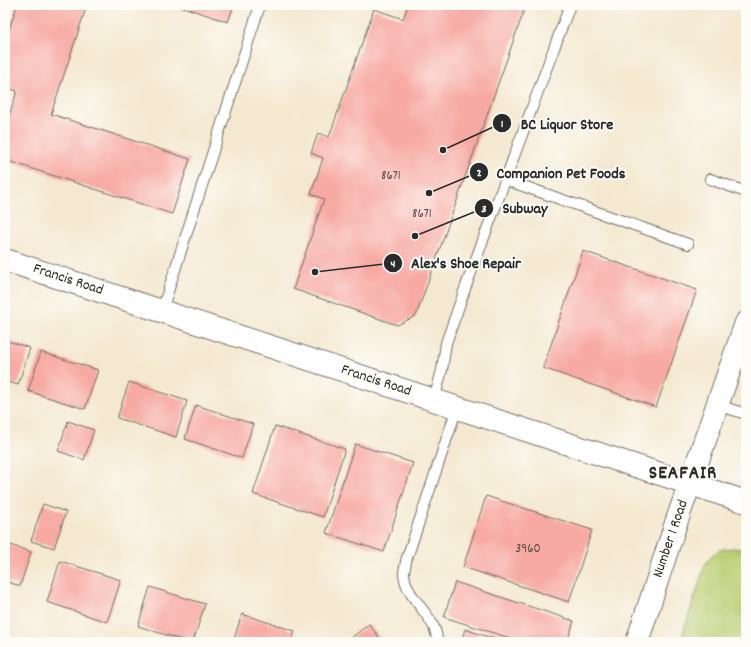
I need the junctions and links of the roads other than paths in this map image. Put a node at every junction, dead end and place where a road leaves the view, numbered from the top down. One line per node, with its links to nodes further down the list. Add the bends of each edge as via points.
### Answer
1 (260, 5): 8 (lane)
2 (570, 5): 3 (lane)
3 (506, 180): 6 (lane); 10 (lane, via 446,343)
4 (710, 180): 5 (lane)
5 (746, 192)
6 (688, 244)
7 (5, 260): 8 (street, Francis Road)
8 (162, 310): 10 (street, Francis Road)
9 (746, 324): 11 (street, Number 1 Road)
10 (434, 400): 12 (street, Francis Road)
11 (718, 405): 13 (lane); 14 (street, Number 1 Road)
12 (457, 408): 14 (street, Francis Road); 16 (lane, via 406,561 404,574 411,595 435,628)
13 (746, 414)
14 (690, 485): 15 (street, Francis Road); 17 (street, Number 1 Road)
15 (746, 502)
16 (437, 642)
17 (637, 642)

